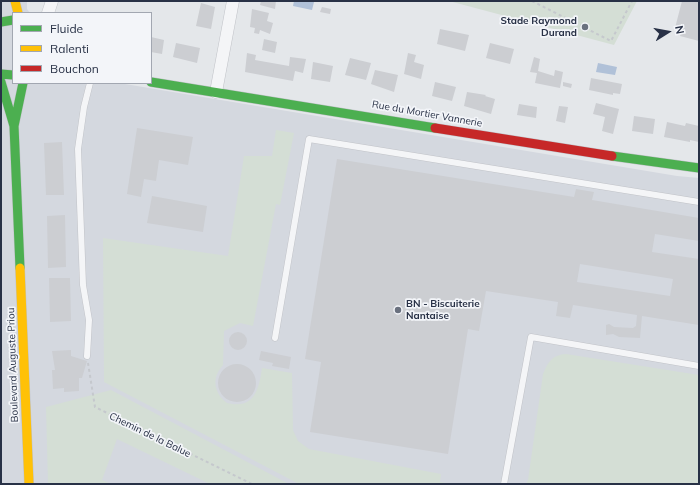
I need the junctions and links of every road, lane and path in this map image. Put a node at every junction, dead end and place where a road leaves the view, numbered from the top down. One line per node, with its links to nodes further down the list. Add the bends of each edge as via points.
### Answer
1 (15, 1): 6 (street)
2 (52, 1): 7 (street)
3 (234, 1): 16 (street)
4 (532, 1): 5 (path, via 611,41)
5 (632, 1)
6 (18, 12)
7 (48, 12)
8 (12, 20): 9 (street)
9 (1, 22)
10 (1, 74): 11 (street)
11 (12, 75)
12 (1, 82): 17 (street, Boulevard Auguste Priou)
13 (152, 82): 16 (street, Rue du Mortier Vannerie)
14 (23, 84): 17 (street, Boulevard Auguste Priou)
15 (90, 84): 21 (lane, via 78,149 83,285 89,320)
16 (216, 92): 18 (street, Rue du Mortier Vannerie, via 595,154)
17 (14, 126): 23 (street, Boulevard Auguste Priou)
18 (699, 168)
19 (699, 202): 20 (lane, via 308,139)
20 (275, 338)
21 (87, 356): 24 (path, Chemin de la Balue, via 95,407)
22 (699, 366): 25 (lane, via 531,337)
23 (29, 484)
24 (252, 484)
25 (504, 484)

